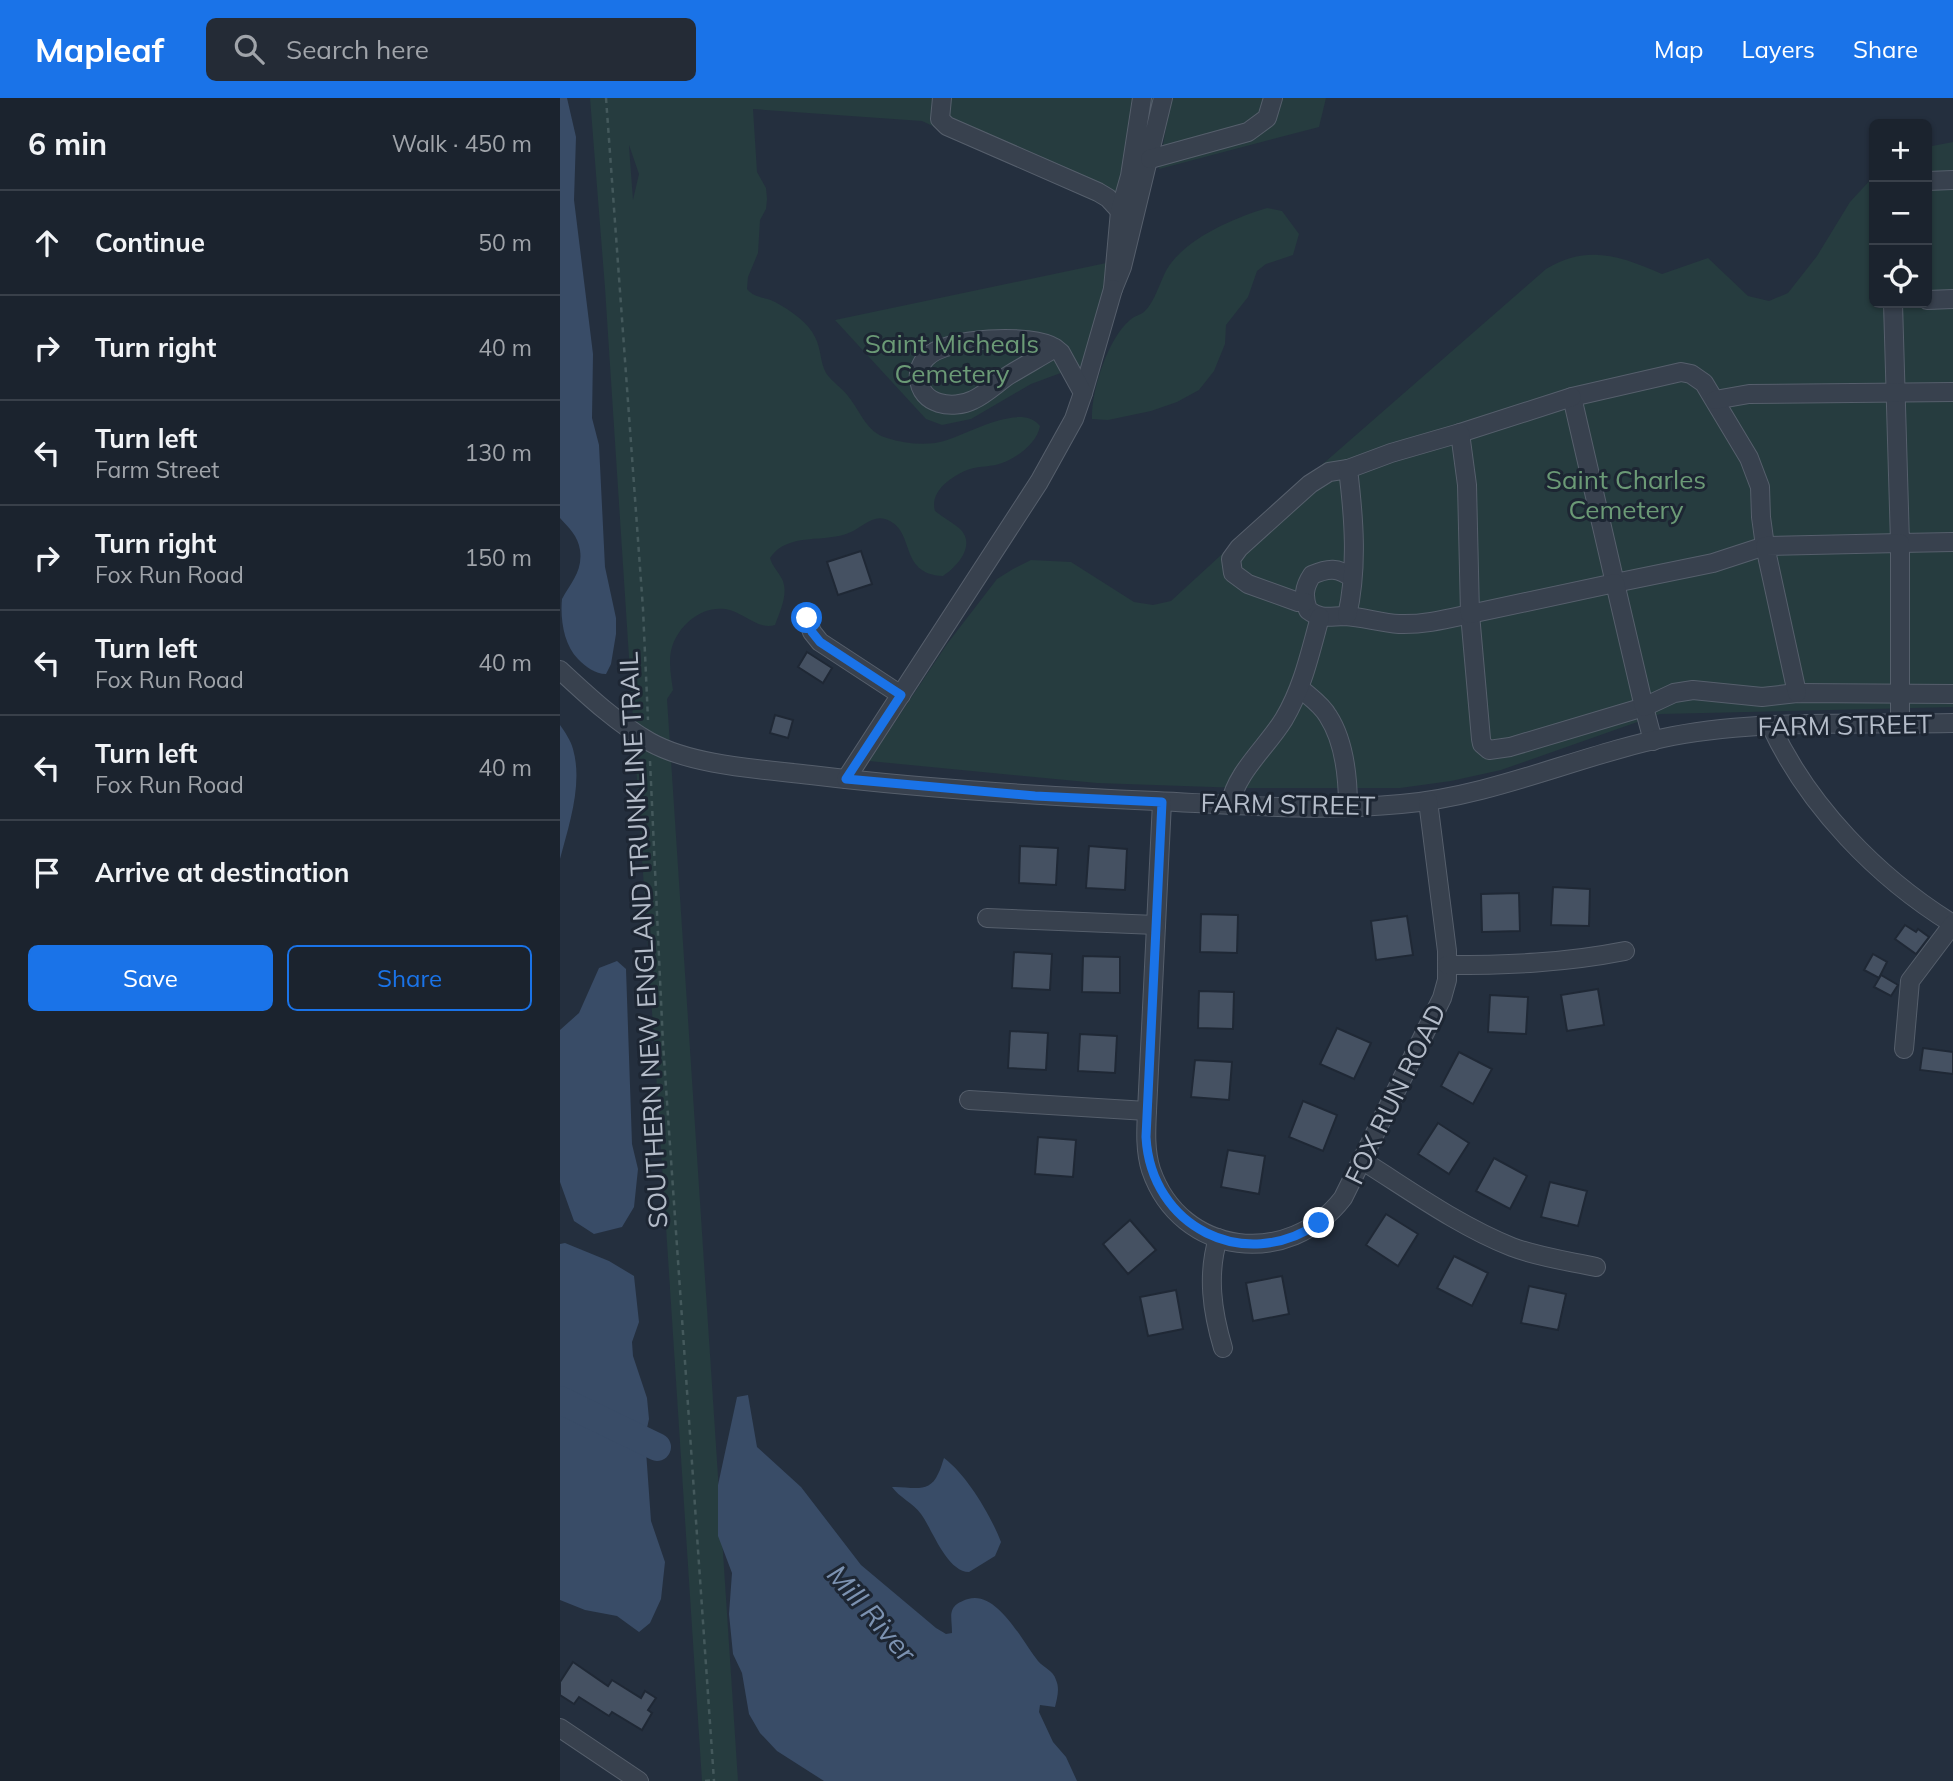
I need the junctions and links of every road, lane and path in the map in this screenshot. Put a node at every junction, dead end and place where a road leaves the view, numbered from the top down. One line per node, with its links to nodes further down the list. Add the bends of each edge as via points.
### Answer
1 (606, 98): 42 (path, SOUTHERN NEW ENGLAND TRUNKLINE TRAIL)
2 (942, 98): 9 (street, via 940,118 947,126 1098,192)
3 (1142, 98): 9 (street)
4 (1163, 98): 6 (street)
5 (1273, 98): 6 (street, via 1266,118 1248,132)
6 (1150, 159): 10 (street)
7 (1953, 180): 8 (street)
8 (1932, 181)
9 (1120, 211): 10 (street)
10 (1113, 289): 16 (street)
11 (1953, 299): 12 (street)
12 (1932, 300)
13 (1893, 308): 17 (street)
14 (1055, 348): 14 (street, via 1016,338 934,352 918,374 920,388 940,404 972,401); 16 (street)
15 (1953, 392): 17 (street)
16 (1083, 393): 36 (street, via 1039,482)
17 (1894, 393): 19 (street, via 1749,394); 23 (street)
18 (1572, 397): 19 (street, via 1681,372 1704,383); 20 (street); 26 (street)
19 (1715, 400): 24 (street, via 1758,478)
20 (1460, 433): 21 (street); 28 (street, via 1468,485)
21 (1348, 469): 25 (street, via 1354,517); 27 (street, via 1329,472 1310,484 1231,559 1233,573 1248,584)
22 (1953, 542): 23 (street)
23 (1900, 543): 24 (street); 37 (street)
24 (1765, 546): 26 (street, via 1713,563); 34 (street)
25 (1352, 578): 27 (street, via 1332,569 1312,575 1305,585); 29 (street)
26 (1615, 583): 28 (street); 38 (street)
27 (1305, 601): 30 (street, via 1308,610)
28 (1470, 614): 29 (street, via 1402,624); 38 (street, via 1481,739 1489,750)
29 (1347, 616): 30 (street)
30 (1320, 617): 33 (street)
31 (807, 618): 36 (street, via 820,642)
32 (560, 670): 42 (street, FARM STREET)
33 (1301, 689): 47 (street, via 1238,783); 48 (street, via 1328,715 1335,729 1348,783)
34 (1797, 693): 37 (street); 38 (street, via 1762,697 1693,690)
35 (1953, 694): 37 (street)
36 (901, 695): 44 (street)
37 (1899, 695): 40 (street)
38 (1644, 707): 43 (street)
39 (1953, 723): 40 (street, FARM STREET)
40 (1900, 724): 41 (street, FARM STREET)
41 (1771, 726): 43 (street, FARM STREET); 50 (street, via 1804,784 1856,845 1929,909)
42 (649, 741): 44 (street, FARM STREET, via 705,761); 62 (path, SOUTHERN NEW ENGLAND TRUNKLINE TRAIL, via 663,1044)
43 (1653, 741): 45 (street, FARM STREET, via 1502,785)
44 (846, 779): 46 (street, FARM STREET)
45 (1428, 801): 48 (street, FARM STREET); 53 (street, FOX RUN ROAD)
46 (1162, 802): 47 (street, FARM STREET); 51 (street, FOX RUN ROAD)
47 (1230, 805): 48 (street, FARM STREET)
48 (1348, 807)
49 (987, 918): 51 (street)
50 (1953, 924): 54 (street, via 1910,981)
51 (1156, 925): 56 (street, FOX RUN ROAD)
52 (1625, 951): 53 (street, via 1558,962)
53 (1447, 965): 57 (street, FOX RUN ROAD, via 1442,998)
54 (1904, 1049)
55 (969, 1100): 56 (street)
56 (1147, 1111): 58 (street, FOX RUN ROAD, via 1148,1159 1161,1191 1182,1217)
57 (1363, 1161): 58 (street, FOX RUN ROAD, via 1343,1198 1310,1229 1267,1244); 59 (street, via 1486,1236 1526,1251)
58 (1217, 1238): 60 (street, via 1211,1293)
59 (1596, 1267)
60 (1223, 1348)
61 (560, 1728): 63 (street)
62 (714, 1780): 64 (path)
63 (639, 1781)
64 (705, 1781)

